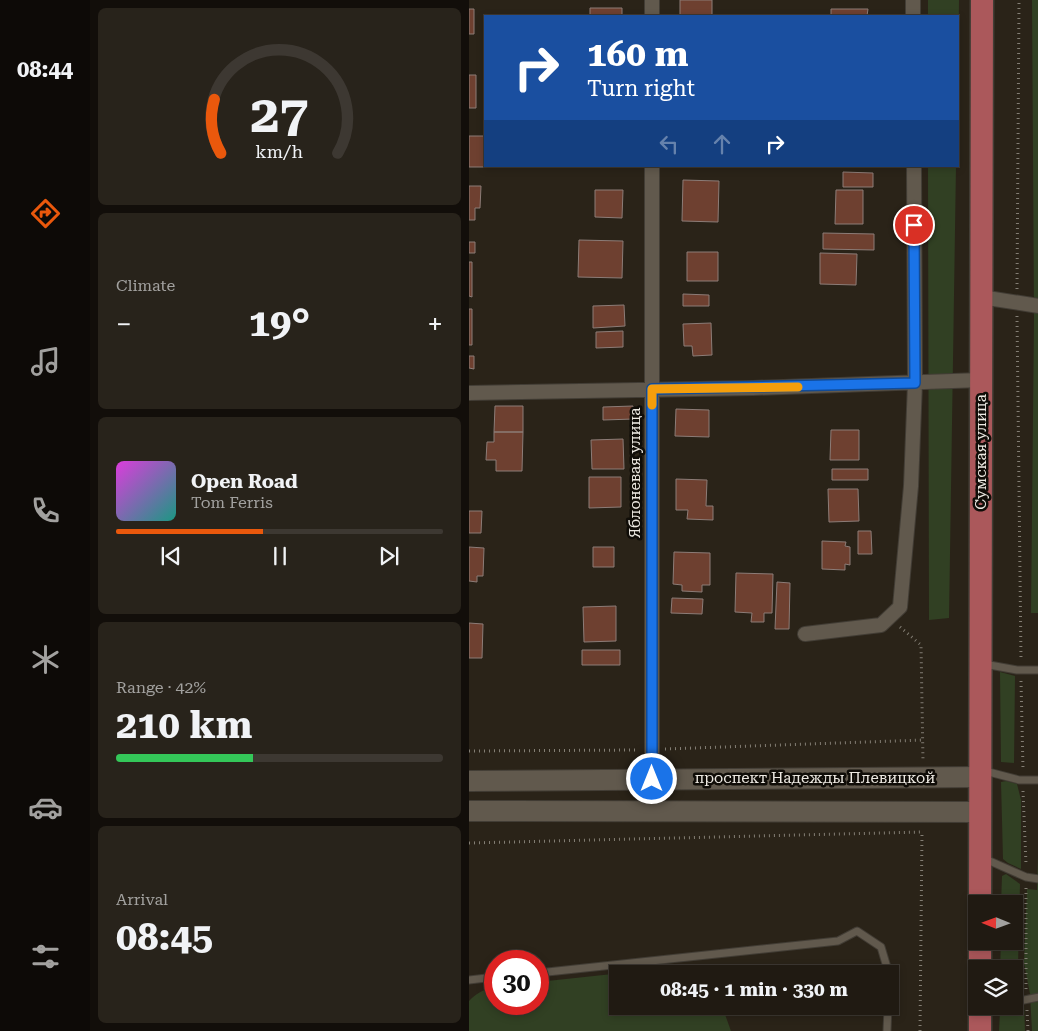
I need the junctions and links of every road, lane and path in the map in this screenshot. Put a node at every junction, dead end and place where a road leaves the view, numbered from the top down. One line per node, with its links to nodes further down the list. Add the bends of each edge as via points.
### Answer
1 (652, 0): 5 (street)
2 (913, 0): 6 (street)
3 (982, 0): 9 (main road, Сумская улица)
4 (1019, 0): 10 (path)
5 (652, 15)
6 (913, 15)
7 (652, 167): 14 (street, Яблоневая улица)
8 (914, 167): 13 (street)
9 (981, 297): 10 (street); 12 (main road, Сумская улица)
10 (1017, 303): 11 (street); 19 (path)
11 (1038, 306)
12 (981, 380): 13 (street); 18 (main road, Сумская улица)
13 (915, 383): 14 (street); 16 (street, via 911,486)
14 (652, 389): 15 (street); 21 (street, Яблоневая улица)
15 (469, 393)
16 (900, 607): 17 (street, via 881,625); 21 (path, via 898,626 921,645 924,740)
17 (805, 634)
18 (981, 663): 19 (lane); 23 (main road, Сумская улица)
19 (1021, 670): 20 (lane); 25 (path)
20 (1038, 670)
21 (652, 750): 22 (path); 24 (street, Яблоневая улица)
22 (469, 751)
23 (980, 774): 24 (main road, проспект Надежды Плевицкой); 25 (lane); 29 (main road, Сумская улица)
24 (652, 779): 27 (main road, проспект Надежды Плевицкой)
25 (1023, 780): 26 (lane); 32 (path)
26 (1038, 780)
27 (469, 781)
28 (469, 812): 29 (main road)
29 (980, 812): 31 (main road, Сумская улица)
30 (469, 844): 47 (path, via 922,832)
31 (981, 856): 32 (lane); 34 (main road, Сумская улица)
32 (1026, 877): 33 (lane); 42 (path)
33 (1038, 879)
34 (980, 895)
35 (609, 965): 38 (lane)
36 (613, 965): 37 (lane, via 838,941 857,931 881,947)
37 (886, 965)
38 (549, 972)
39 (484, 978): 40 (lane)
40 (469, 980)
41 (1038, 997): 42 (lane)
42 (1026, 999): 43 (lane); 49 (path)
43 (1023, 1000)
44 (888, 1015): 46 (lane)
45 (982, 1015): 48 (main road)
46 (887, 1031)
47 (920, 1031)
48 (980, 1031)
49 (1028, 1031)

